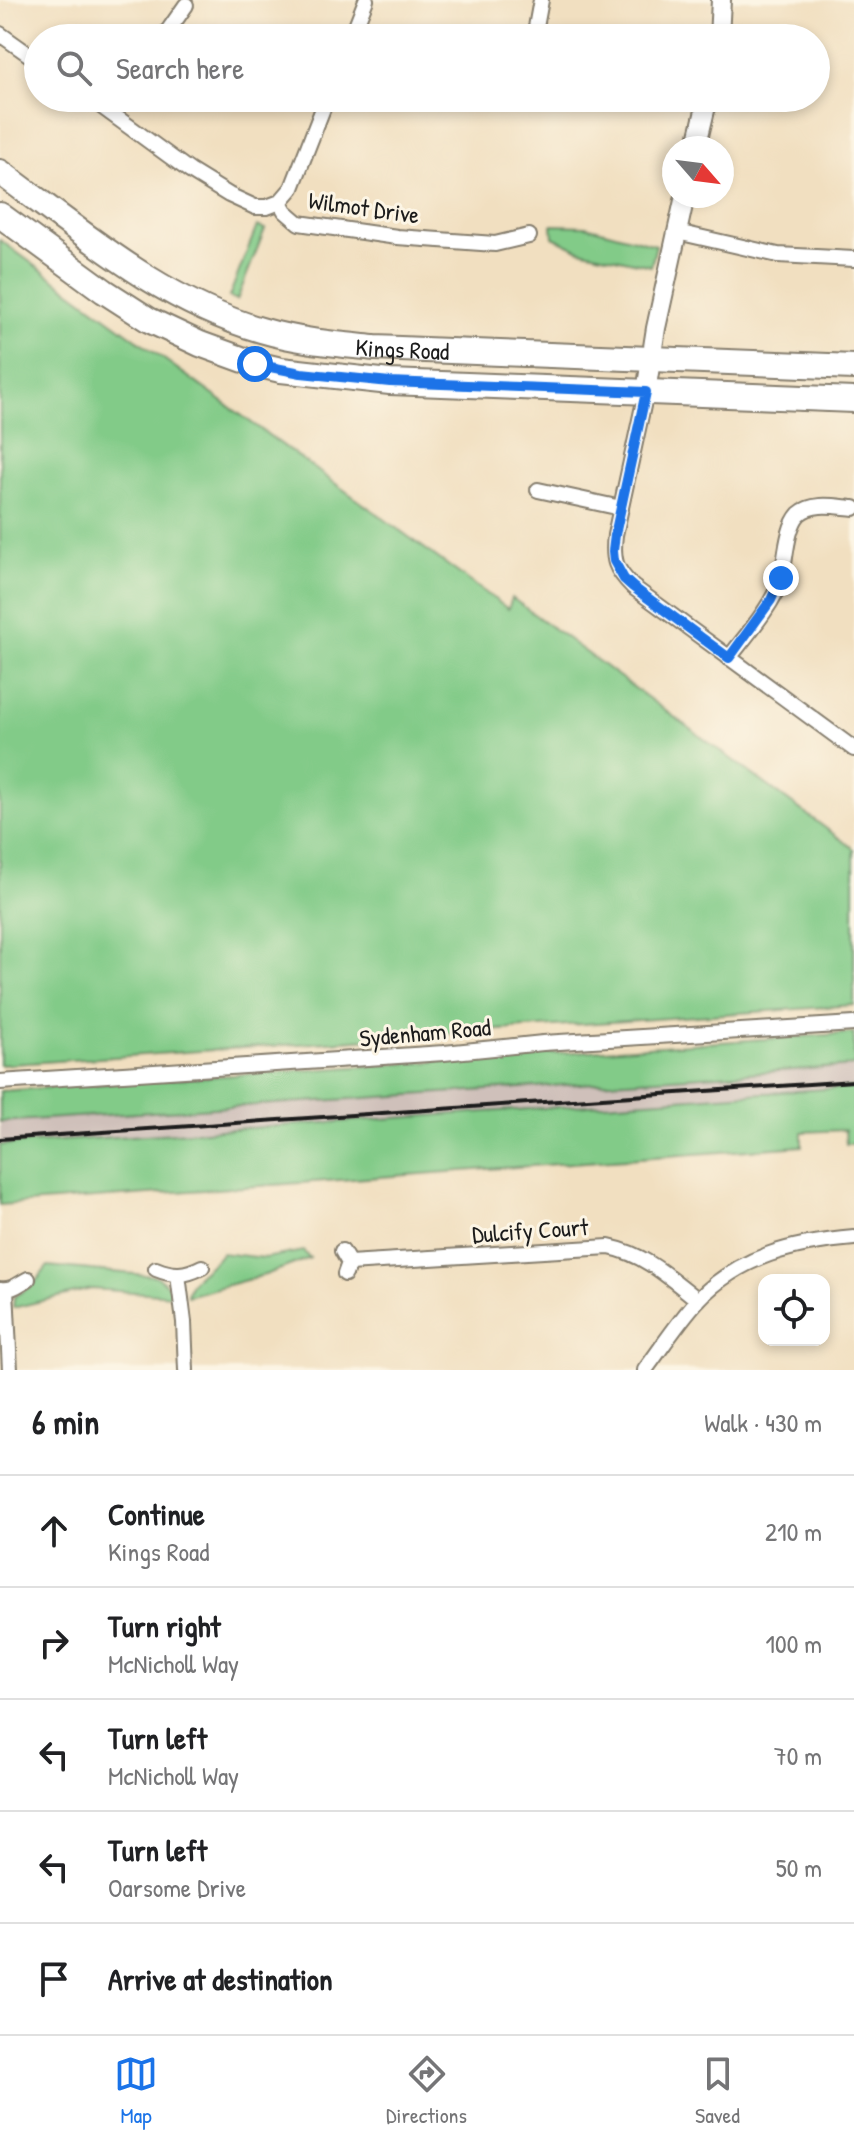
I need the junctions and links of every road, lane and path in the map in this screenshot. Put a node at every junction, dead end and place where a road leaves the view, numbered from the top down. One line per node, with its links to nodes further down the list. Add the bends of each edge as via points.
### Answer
1 (366, 0): 6 (street)
2 (541, 0): 7 (street)
3 (721, 0): 8 (street)
4 (186, 5): 5 (street)
5 (173, 24)
6 (357, 24)
7 (537, 24)
8 (720, 24)
9 (0, 34): 10 (street)
10 (24, 51)
11 (322, 112): 16 (street, via 292,188)
12 (705, 112): 14 (street)
13 (111, 113): 16 (street, Wilmot Drive, via 229,195 255,207)
14 (699, 136)
15 (0, 172): 22 (main road, Kings Road, via 157,285 262,330 375,348)
16 (280, 202): 20 (street, Wilmot Drive, via 299,223 369,233 495,244)
17 (682, 208): 19 (street)
18 (0, 215): 24 (main road, Kings Road, via 149,320 255,364 390,382)
19 (677, 232): 21 (street, via 778,255); 22 (street)
20 (529, 236)
21 (854, 259)
22 (651, 357): 23 (main road, Kings Road); 24 (street)
23 (854, 367)
24 (646, 392): 25 (main road, Kings Road); 27 (street)
25 (854, 400)
26 (538, 490): 27 (street)
27 (621, 508): 29 (street, via 613,551 618,571)
28 (854, 508): 29 (street, via 812,507 800,513 790,531 778,589)
29 (729, 658): 30 (street)
30 (854, 749)
31 (854, 1024): 32 (street, Sydenham Road)
32 (0, 1082)
33 (854, 1238): 40 (street, via 768,1254)
34 (346, 1263): 40 (street, Dulcify Court, via 609,1247 648,1261)
35 (202, 1267): 37 (street)
36 (156, 1269): 37 (street)
37 (178, 1275): 42 (street)
38 (28, 1279): 39 (street)
39 (3, 1290): 41 (street)
40 (698, 1300): 43 (street)
41 (10, 1370)
42 (186, 1370)
43 (645, 1370)

